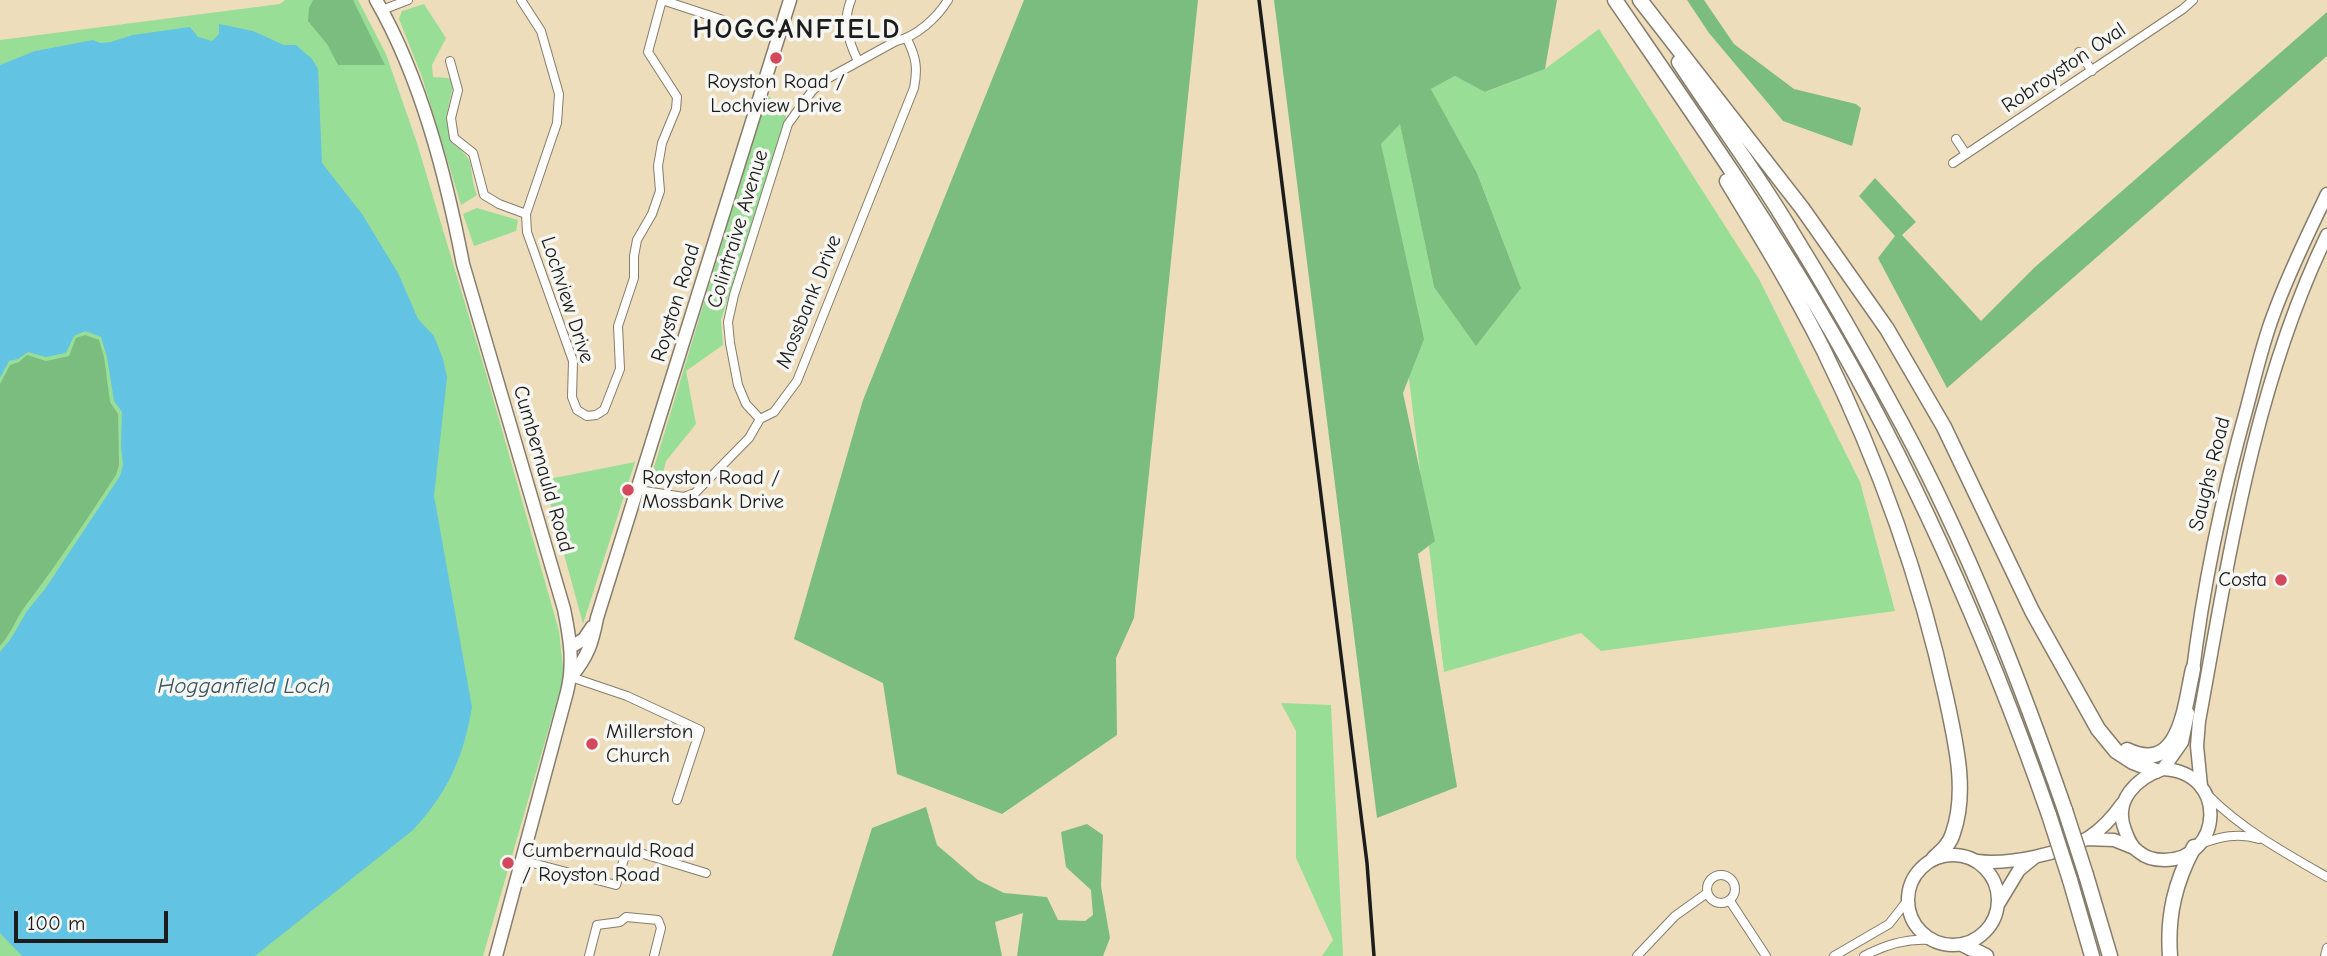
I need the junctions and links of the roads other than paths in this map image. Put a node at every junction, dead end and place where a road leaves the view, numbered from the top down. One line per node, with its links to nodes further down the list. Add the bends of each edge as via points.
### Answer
1 (408, 0): 10 (street)
2 (521, 0): 22 (street, Lochview Drive, via 541,32 559,94 557,123)
3 (662, 0): 11 (street, Lochview Drive); 22 (street, Lochview Drive, via 648,52 677,97 676,109 662,144 660,191 637,240 634,278 618,326 620,369 604,411 596,415 577,410 572,397 573,361 527,232)
4 (790, 0): 25 (street, Royston Road)
5 (851, 0): 16 (street, via 846,27)
6 (947, 0): 12 (street, Colintraive Avenue, via 942,10)
7 (1615, 0): 13 (highway)
8 (1638, 0): 30 (highway, via 1809,217 1887,329 1944,427 2058,662); 61 (highway, bridge, via 1782,215 1903,426 1988,607 2027,703)
9 (2193, 0): 17 (street, Robroyston Oval)
10 (379, 5): 27 (street, Cumbernauld Road, via 412,78 437,158)
11 (723, 20)
12 (907, 39): 16 (street, Colintraive Avenue); 24 (street, Mossbank Drive, via 915,56 914,88 797,382 774,412)
13 (1644, 42): 40 (highway, via 1797,299 1856,420 1889,505 1933,645 1958,763 1954,832); 60 (highway, bridge, via 1769,228 1891,441 1967,602 2023,740)
14 (2079, 52): 17 (street)
15 (450, 61): 22 (street, via 458,90 451,118 454,138 473,153 484,195)
16 (858, 61): 24 (street, Colintraive Avenue, via 812,91 788,124 734,295 728,322 738,385 746,404)
17 (2092, 71): 19 (street, Robroyston Oval)
18 (1956, 139): 19 (street)
19 (1966, 154): 20 (street, Robroyston Oval)
20 (1953, 163)
21 (2327, 194): 28 (street, Saughs Road, via 2294,264 2258,365 2211,554)
22 (526, 214)
23 (2327, 235): 32 (street, Saughs Road, via 2276,364 2248,472 2199,721 2197,754)
24 (760, 419): 25 (street, Mossbank Drive, via 748,438 695,493 684,497)
25 (638, 489): 26 (street, Royston Road)
26 (597, 618): 27 (street, Royston Road, via 584,639); 29 (street, Royston Road, via 589,652)
27 (571, 647): 29 (street, Cumbernauld Road)
28 (2193, 669): 30 (highway, via 2179,731 2163,750 2140,755); 31 (street, Saughs Road, via 2185,734 2180,747)
29 (571, 677): 33 (street, via 627,696 700,730); 41 (street, Cumbernauld Road)
30 (2098, 729): 31 (highway, via 2116,751)
31 (2159, 770): 32 (street, via 2180,771); 34 (street, via 2136,784)
32 (2203, 789): 36 (street); 37 (street, via 2211,807 2211,822)
33 (677, 800)
34 (2125, 800): 35 (street); 38 (street, via 2121,819)
35 (2087, 839): 38 (street, via 2114,840); 39 (street)
36 (2265, 841): 37 (street, via 2238,835); 44 (street)
37 (2196, 846): 38 (street, via 2170,860 2146,857); 62 (highway, via 2173,899)
38 (2134, 848)
39 (2035, 857): 42 (street); 48 (street, via 2011,881)
40 (1934, 858): 42 (street, via 1962,855); 47 (street, via 1914,876)
41 (521, 860): 43 (street, via 616,885 627,849); 52 (street, Cumbernauld Road)
42 (1977, 861): 48 (street, via 1994,880)
43 (706, 873)
44 (2327, 877)
45 (1707, 893): 46 (street, via 1716,903); 46 (street, via 1710,880 1723,875 1734,883); 55 (street, via 1675,916)
46 (1730, 901): 56 (street)
47 (1907, 901): 49 (street, via 1914,923); 57 (street, via 1889,924)
48 (1998, 904): 50 (street, via 1988,928)
49 (1931, 940): 50 (street); 58 (street, via 1894,943)
50 (1964, 945): 59 (highway)
51 (2327, 948): 63 (street)
52 (496, 956)
53 (589, 956): 54 (street, via 597,925 626,917 658,920 661,928)
54 (654, 956)
55 (1637, 956)
56 (1766, 956)
57 (1834, 956)
58 (1864, 956)
59 (1986, 956)
60 (2092, 956)
61 (2110, 956)
62 (2170, 956)
63 (2325, 956)

